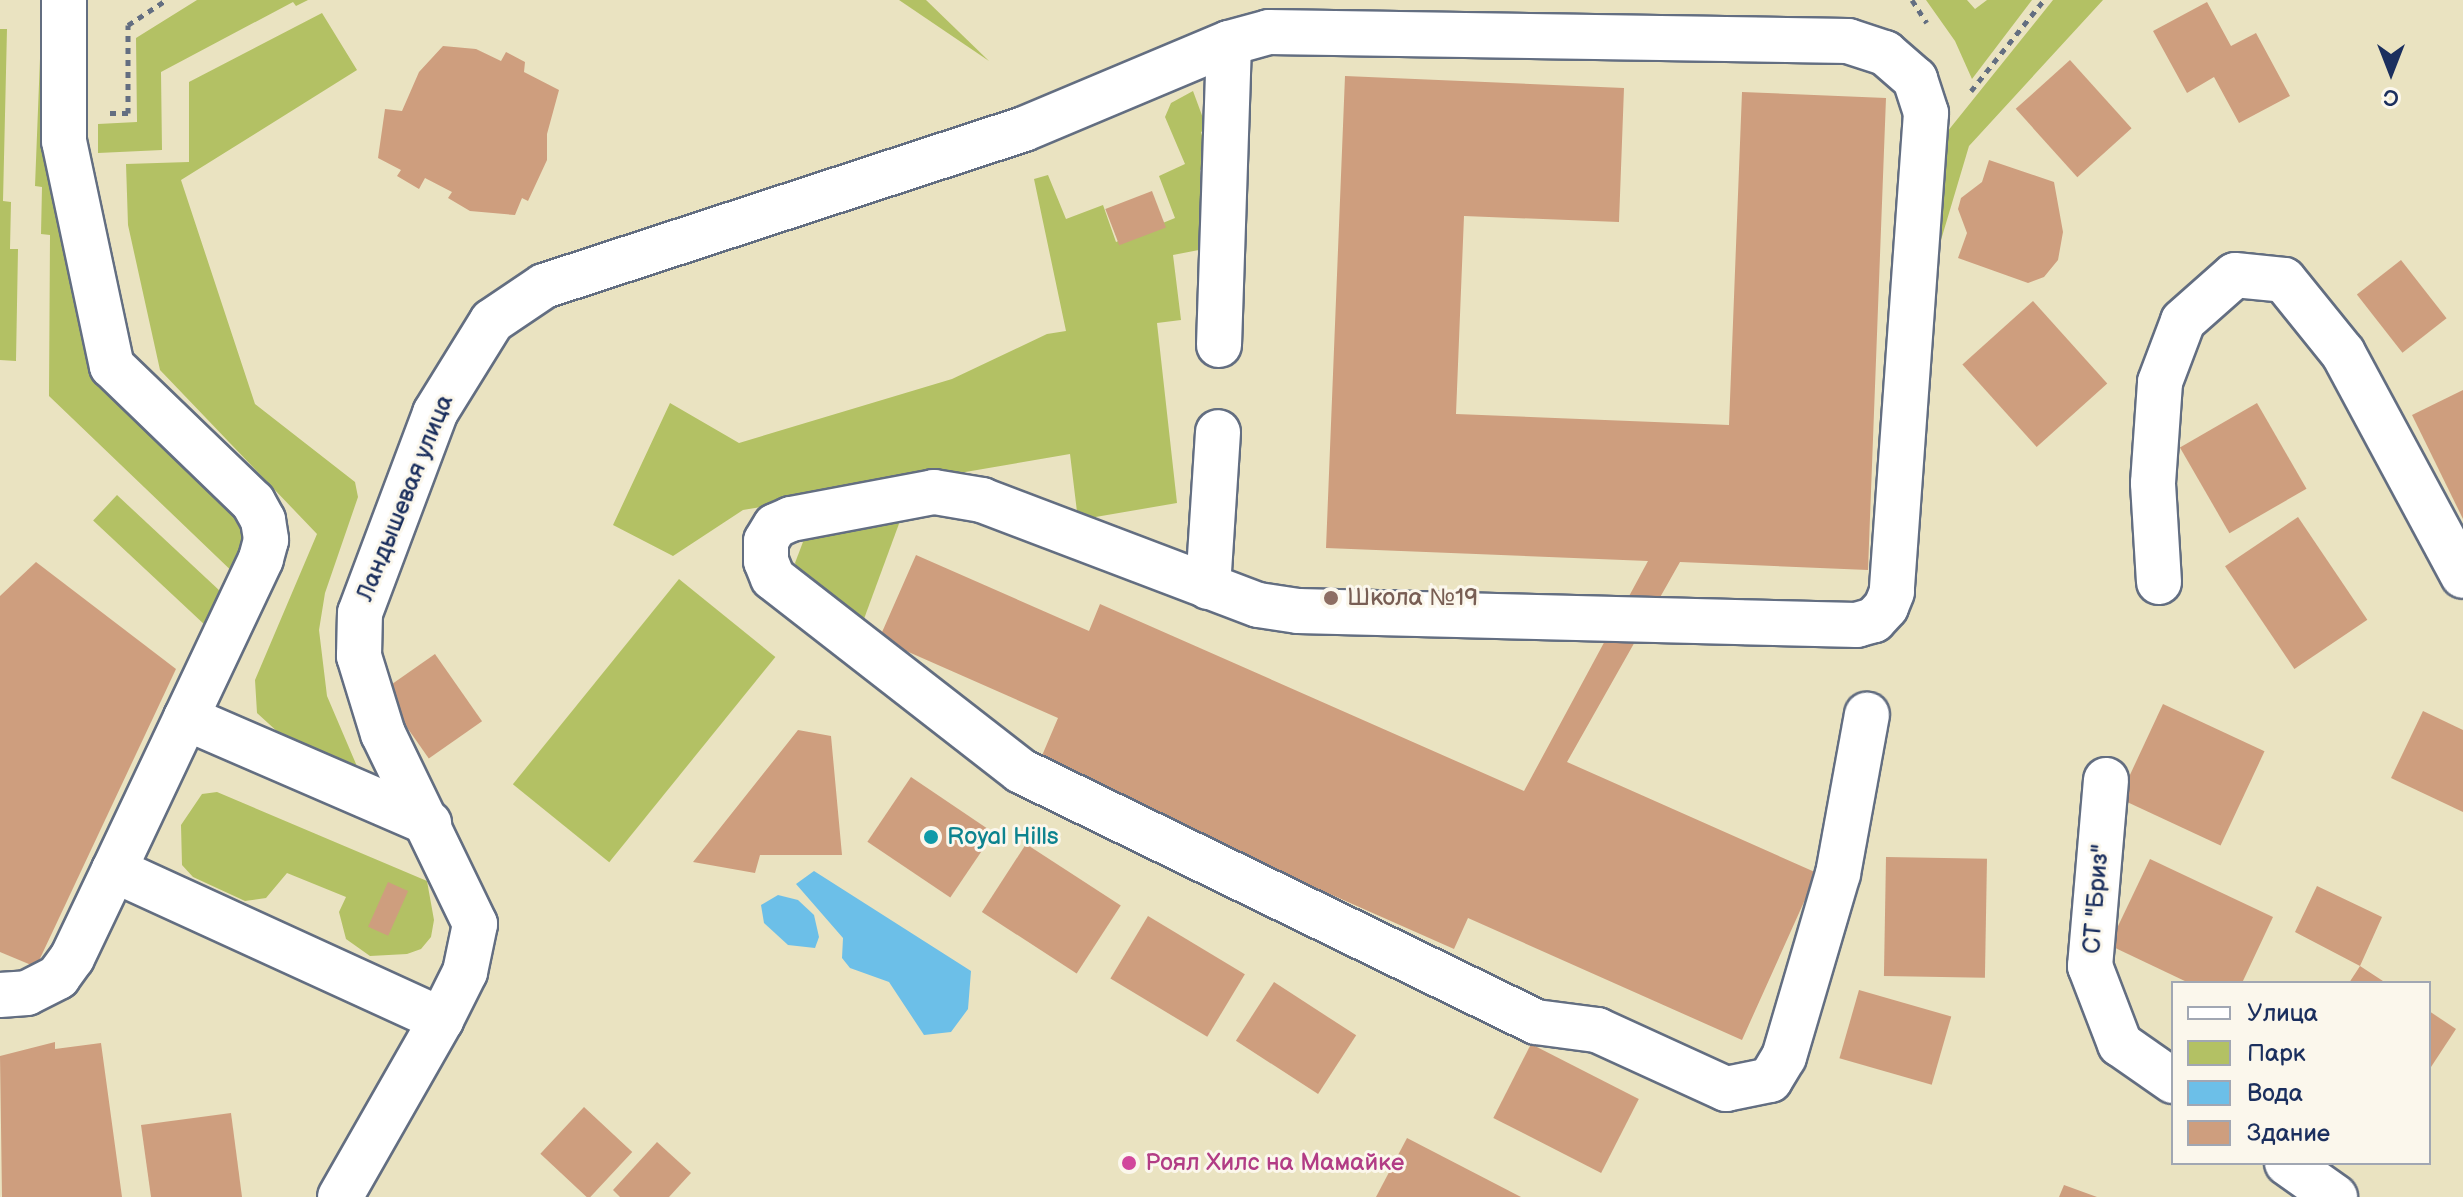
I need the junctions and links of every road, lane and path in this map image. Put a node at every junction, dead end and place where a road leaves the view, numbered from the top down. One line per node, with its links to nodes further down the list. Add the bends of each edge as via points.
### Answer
1 (64, 0): 13 (street, via 64,141 112,366 253,502 263,520 266,540 261,559)
2 (166, 0): 6 (path, via 128,25 128,113)
3 (2044, 0): 5 (path)
4 (1229, 43): 7 (street); 11 (street, Ландышевая улица, via 1269,32 1848,41 1885,53 1915,79 1926,113 1892,592 1874,620 1857,625 1298,611 1258,605); 15 (street, Ландышевая улица, via 1024,129 544,286 492,321 435,413 360,613 359,656 368,700)
5 (1967, 95)
6 (105, 113)
7 (1219, 345)
8 (1218, 432): 11 (street)
9 (2463, 576): 10 (street, via 2343,353 2284,280 2235,275 2183,321 2160,382 2153,483)
10 (2159, 582)
11 (1208, 587): 12 (street, via 982,500 934,492 791,519 775,526 766,541 773,578 1021,771 1536,1022 1597,1030 1726,1089 1770,1080 1784,1057 1838,874)
12 (1867, 715)
13 (186, 718): 15 (street); 16 (street)
14 (2106, 780): 19 (street, СТ "Бриз", via 2090,966 2120,1044)
15 (429, 823): 18 (street, Ландышевая улица, via 475,924 465,972)
16 (114, 870): 17 (street, via 58,977 27,993); 18 (street)
17 (0, 995)
18 (441, 1020): 21 (street, Ландышевая улица)
19 (2171, 1080)
20 (2290, 1165): 22 (street)
21 (340, 1197)
22 (2335, 1197)

